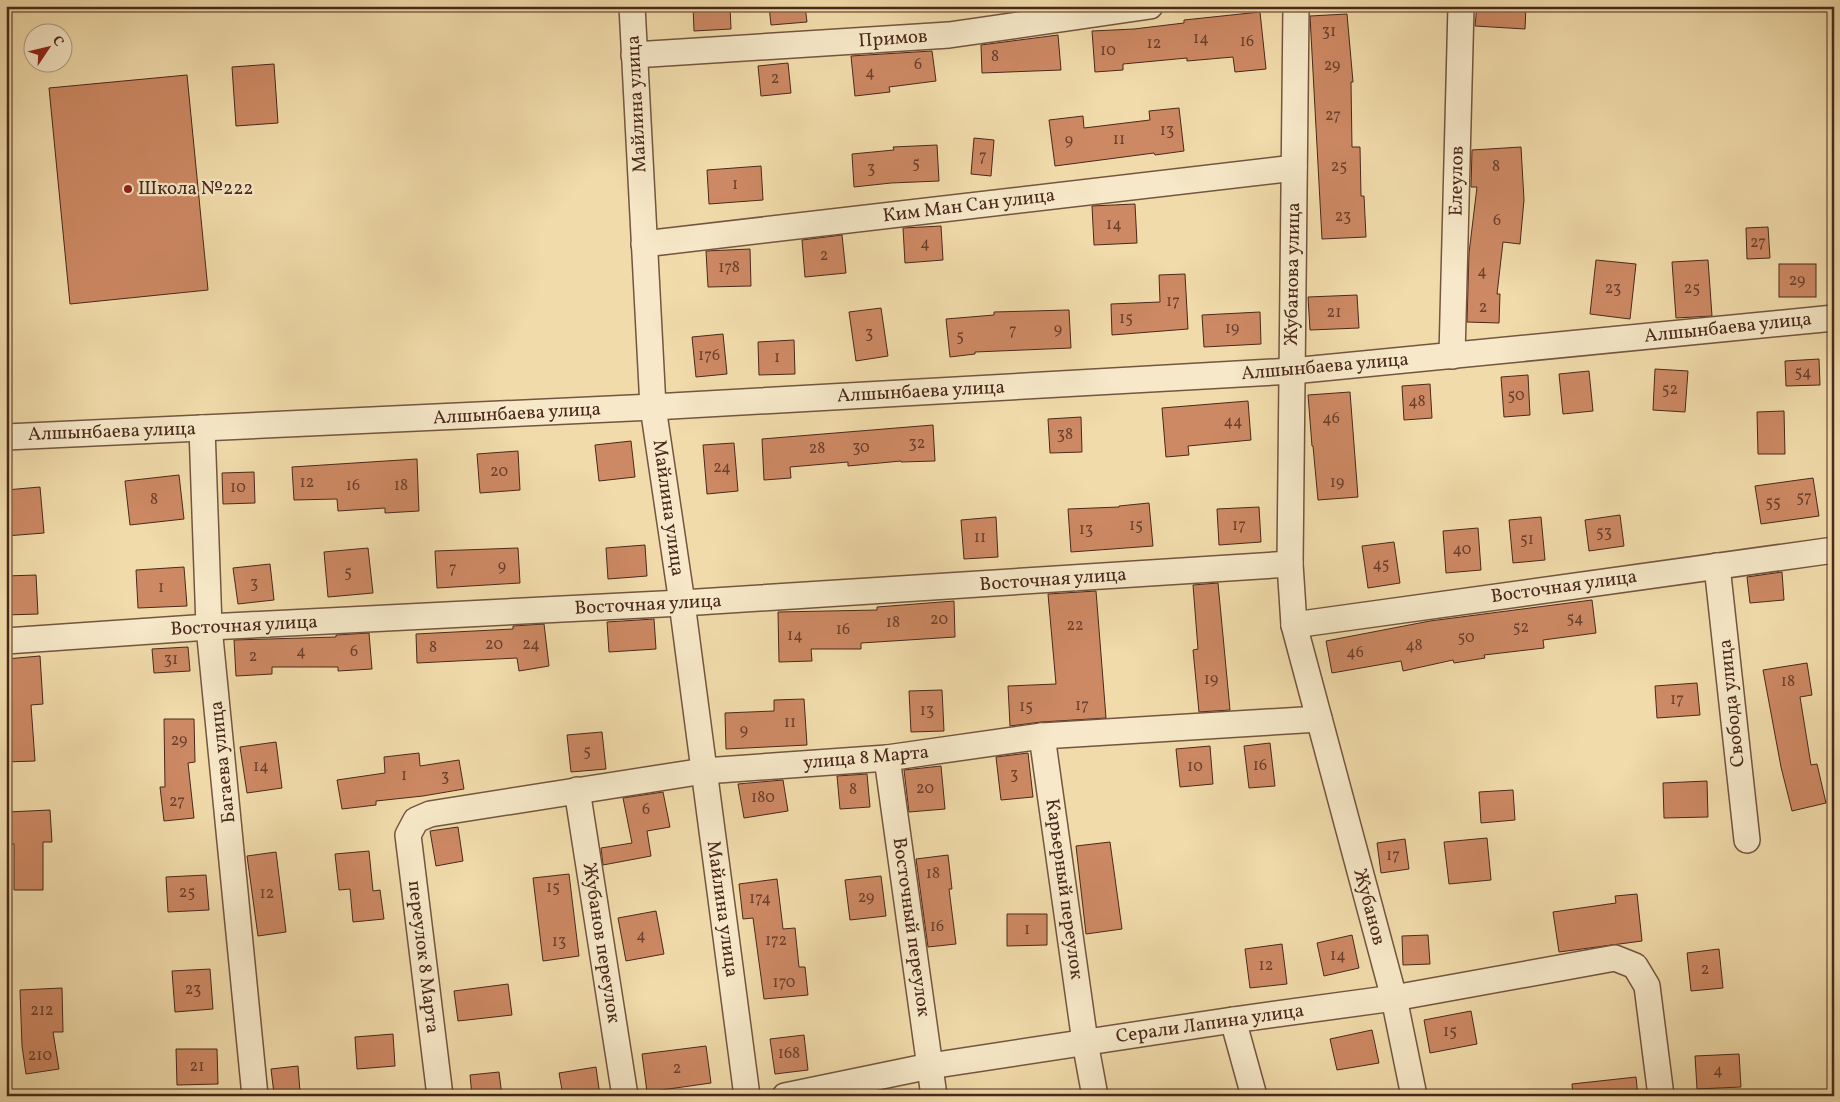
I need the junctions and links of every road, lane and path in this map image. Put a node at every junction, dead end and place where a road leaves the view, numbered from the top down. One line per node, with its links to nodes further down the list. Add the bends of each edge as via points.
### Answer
1 (632, 6): 5 (street, Майлина улица)
2 (1150, 6): 5 (street, Примов, via 949,35)
3 (1296, 6): 6 (street, Жубанова улица)
4 (1461, 6): 9 (street, Елеулов)
5 (634, 55): 7 (street, Майлина улица)
6 (1294, 168): 7 (street, Ким Ман Сан улица); 10 (street, Жубанова улица)
7 (644, 244): 11 (street, Майлина улица)
8 (1834, 318): 9 (street, Алшынбаева улица)
9 (1452, 356): 10 (street, Алшынбаева улица)
10 (1292, 371): 11 (street, Алшынбаева улица); 15 (street, Жубанова улица)
11 (652, 407): 12 (street, Алшынбаева улица); 17 (street, Майлина улица)
12 (202, 428): 13 (street, Алшынбаева улица); 19 (street, Багаева улица)
13 (6, 437)
14 (1834, 550): 16 (street, Восточная улица)
15 (1290, 564): 17 (street, Восточная улица); 18 (street, Жубанова улица)
16 (1717, 566): 18 (street, Восточная улица); 27 (street, Свобода улица)
17 (682, 603): 19 (street, Восточная улица); 24 (street, Майлина улица)
18 (1294, 625): 21 (street, Жубанова улица)
19 (209, 627): 20 (street, Восточная улица); 32 (street, Багаева улица)
20 (6, 641)
21 (1320, 719): 22 (street, улица 8 Марта); 28 (street, Жубанов)
22 (1042, 736): 23 (street, улица 8 Марта); 30 (street, Карьерный переулок)
23 (887, 758): 24 (street, улица 8 Марта); 31 (street, Восточный переулок)
24 (704, 771): 25 (street, улица 8 Марта); 35 (street, Майлина улица)
25 (577, 790): 26 (street, улица 8 Марта, via 430,814); 34 (street, Жубанов переулок)
26 (416, 820): 33 (street, переулок 8 Марта, via 408,835)
27 (1747, 840)
28 (1394, 998): 29 (street, Серали Лапина улица); 40 (street, Жубанов); 41 (street, Серали Лапина улица, via 1615,958 1635,966 1647,986)
29 (1233, 1020): 30 (street, Серали Лапина улица); 39 (street)
30 (1086, 1042): 31 (street, Серали Лапина улица); 38 (street, Карьерный переулок)
31 (930, 1066): 36 (street, Серали Лапина улица); 37 (street, Восточный переулок)
32 (255, 1096)
33 (440, 1096)
34 (626, 1096)
35 (747, 1096)
36 (785, 1096)
37 (934, 1096)
38 (1095, 1096)
39 (1254, 1096)
40 (1414, 1096)
41 (1661, 1096)

